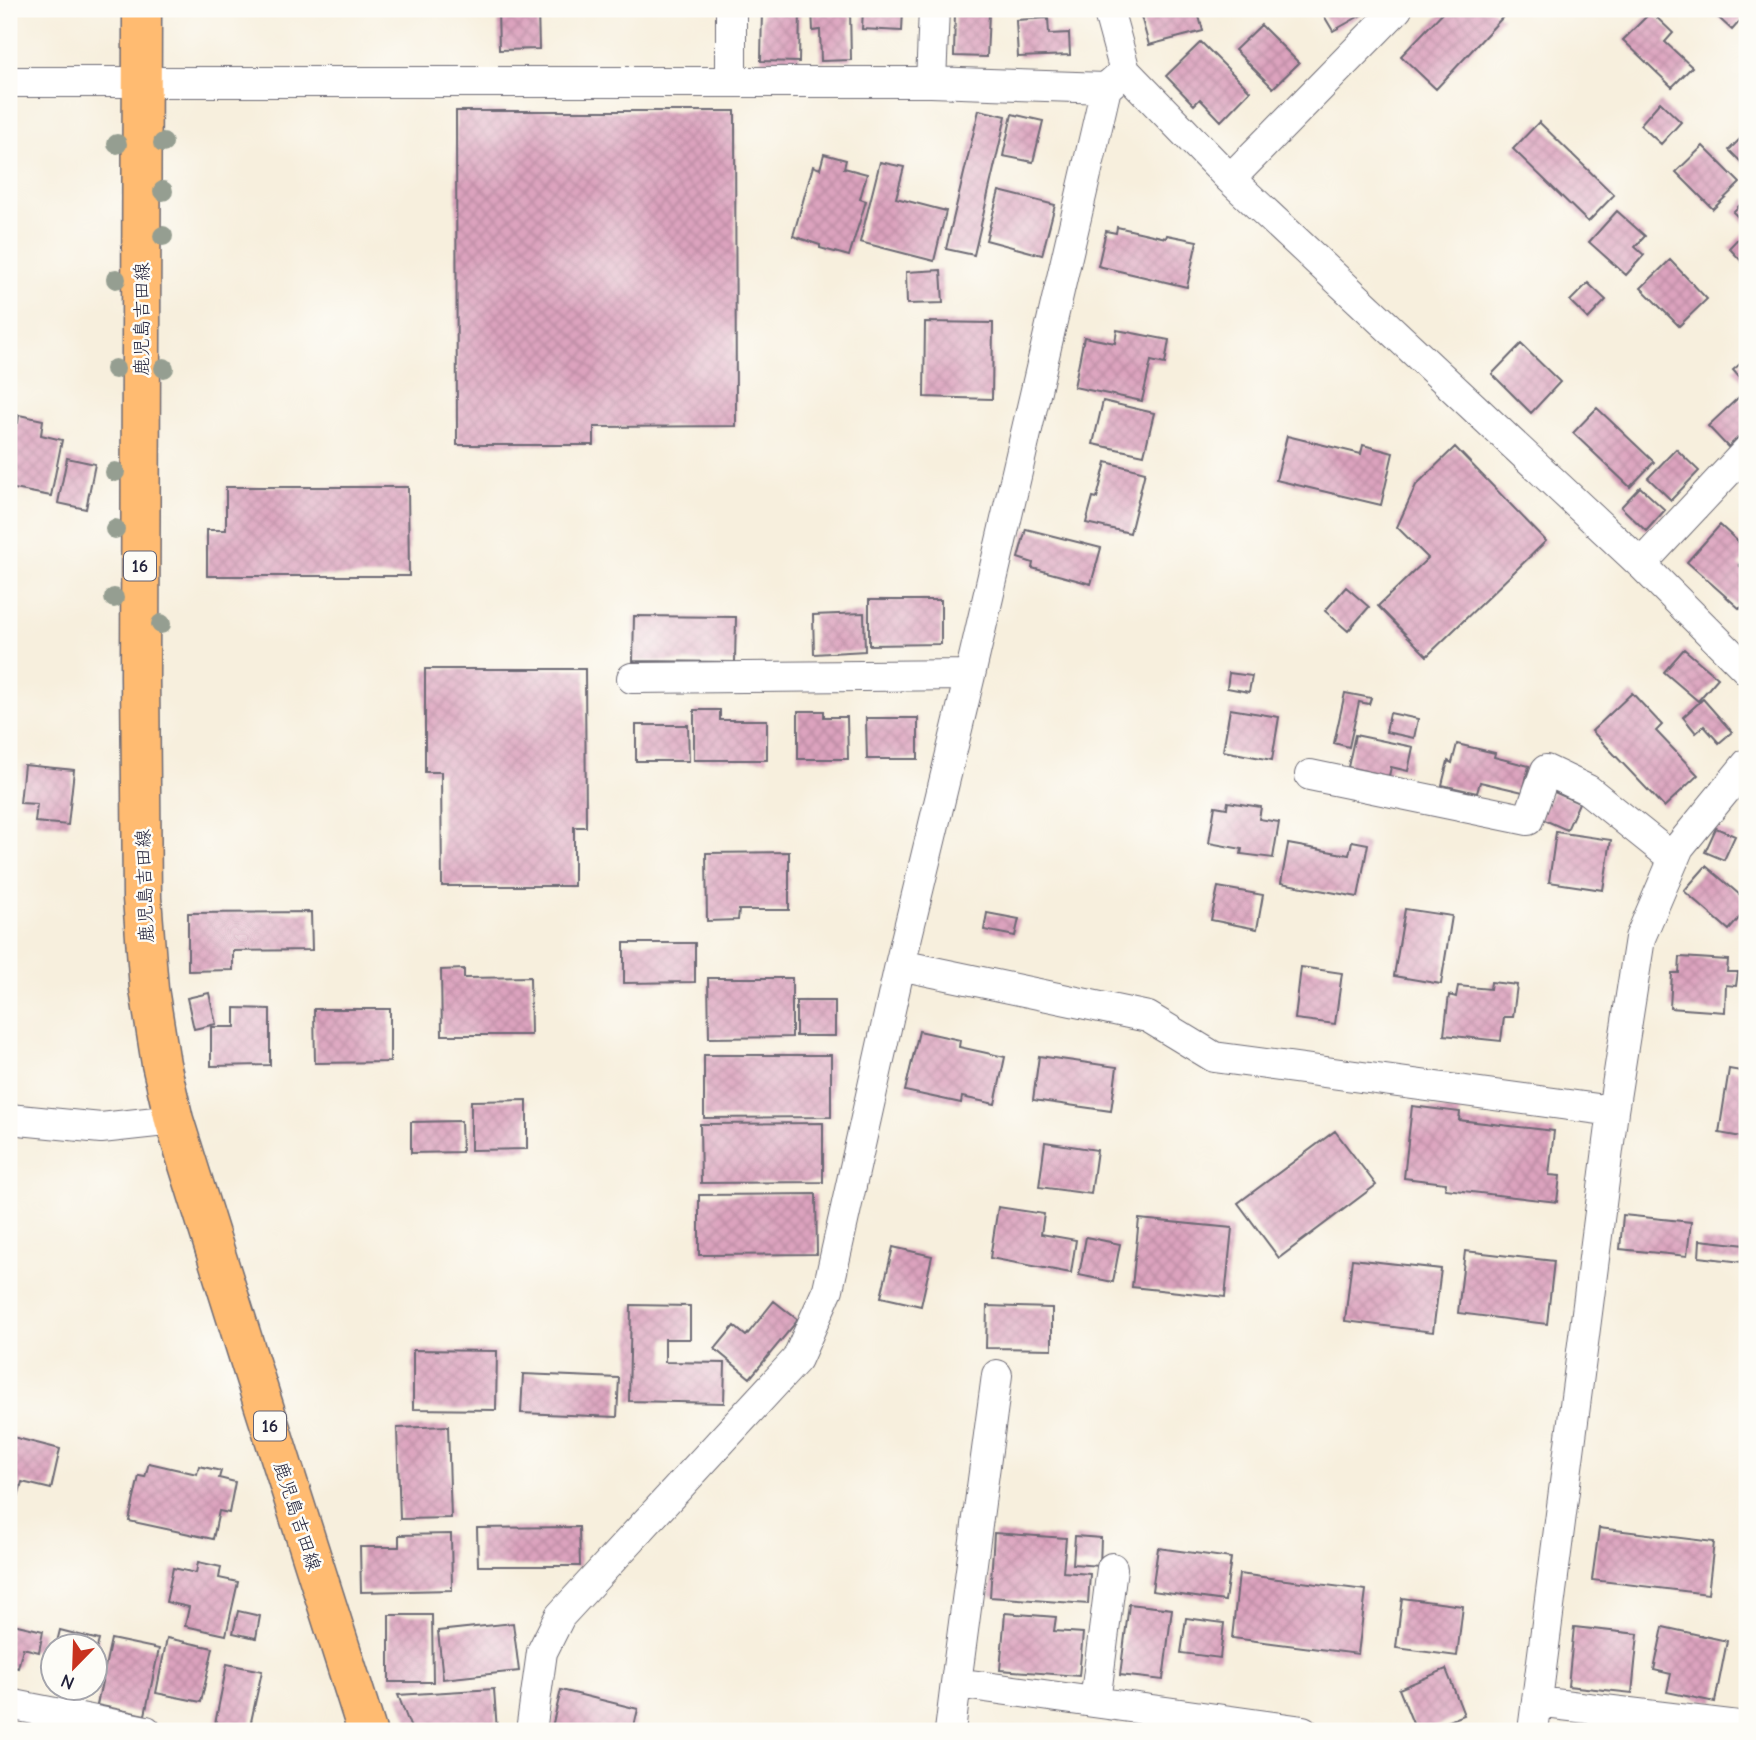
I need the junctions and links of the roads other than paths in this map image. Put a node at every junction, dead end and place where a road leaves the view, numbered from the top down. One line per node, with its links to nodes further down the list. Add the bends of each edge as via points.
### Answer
1 (142, 9): 7 (main road, 鹿児島吉田線 / 16)
2 (731, 9): 8 (street)
3 (934, 9): 10 (street)
4 (1108, 9): 6 (street)
5 (1396, 9): 11 (street)
6 (1116, 80): 10 (street); 11 (street); 15 (street)
7 (142, 81): 8 (street); 9 (street); 23 (main road, 鹿児島吉田線 / 16, via 142,898 149,989)
8 (731, 81): 10 (street)
9 (9, 82)
10 (931, 82)
11 (1230, 179): 13 (street)
12 (1747, 451): 13 (street)
13 (1641, 564): 14 (street)
14 (1747, 670)
15 (970, 676): 16 (street); 20 (street)
16 (632, 678)
17 (1747, 764): 19 (street)
18 (1310, 775): 19 (street, via 1528,820 1546,770 1588,790)
19 (1674, 859): 21 (street, via 1640,937)
20 (900, 965): 21 (street, via 1148,1017 1214,1057); 34 (street, via 828,1289 797,1359 560,1616 542,1652)
21 (1613, 1111): 28 (street)
22 (9, 1119): 23 (street, via 101,1128)
23 (174, 1120): 33 (main road, 鹿児島吉田線 / 16)
24 (997, 1375): 26 (street)
25 (1112, 1568): 27 (street)
26 (956, 1683): 27 (street); 35 (street)
27 (1095, 1702): 30 (street)
28 (1537, 1702): 31 (street); 37 (street)
29 (9, 1704): 32 (street)
30 (1158, 1721): 36 (street)
31 (1747, 1727)
32 (146, 1731)
33 (368, 1731)
34 (531, 1731)
35 (950, 1731)
36 (1303, 1731)
37 (1533, 1731)

